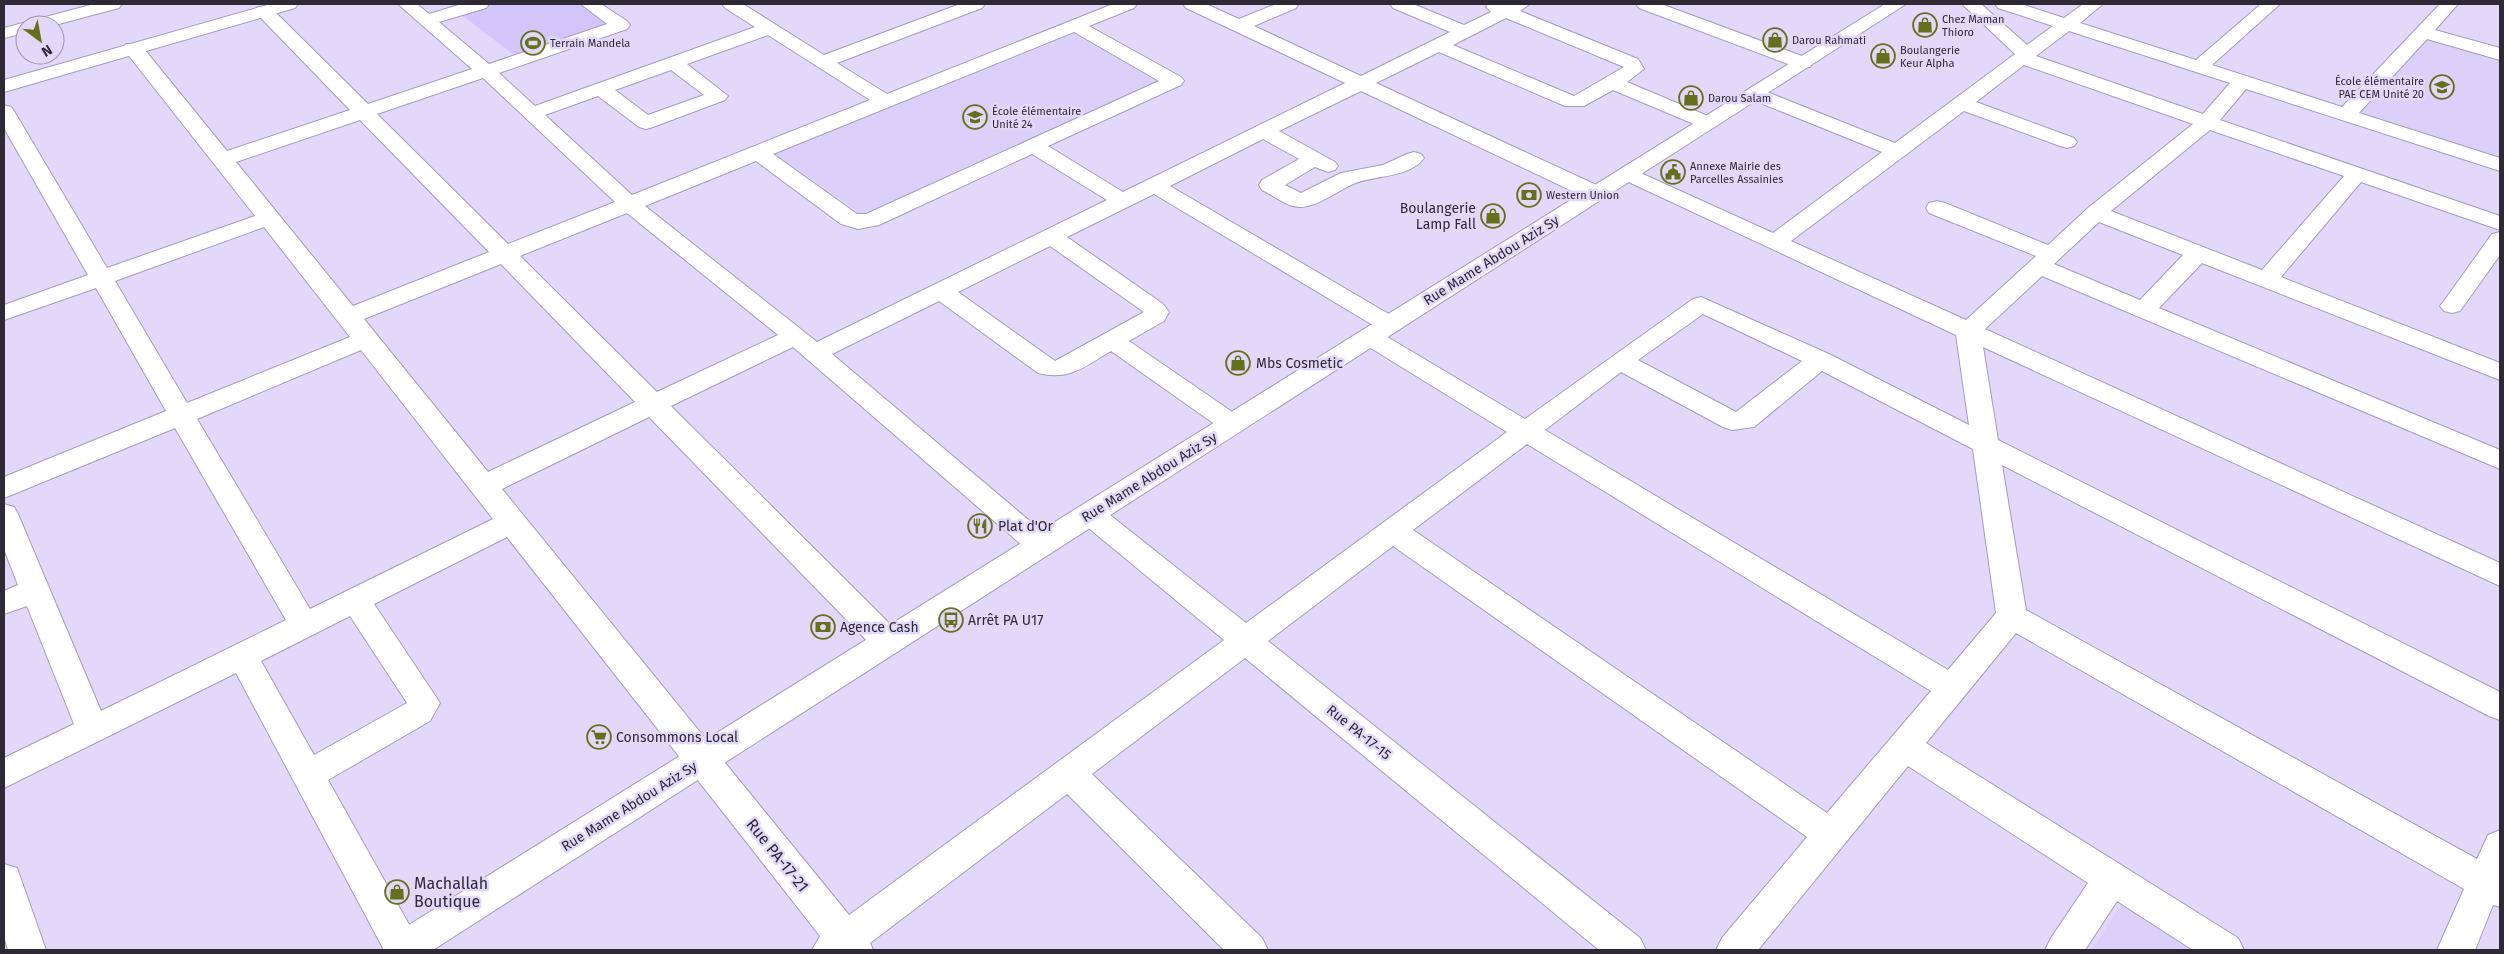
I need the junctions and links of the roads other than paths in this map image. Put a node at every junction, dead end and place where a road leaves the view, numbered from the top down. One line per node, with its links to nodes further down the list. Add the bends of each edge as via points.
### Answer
1 (113, 4): 21 (street)
2 (289, 4): 20 (street)
3 (407, 4): 22 (street)
4 (480, 4): 22 (street)
5 (590, 4): 37 (street, via 621,25)
6 (731, 4): 26 (street)
7 (976, 4): 34 (street)
8 (1128, 4): 24 (street)
9 (1192, 4): 25 (street)
10 (1290, 4): 25 (street)
11 (1399, 4): 27 (street)
12 (1649, 4): 35 (street)
13 (1897, 4): 35 (street, Rue Mame Abdou Aziz Sy)
14 (1971, 4): 32 (street)
15 (2004, 4): 23 (street)
16 (2094, 4): 23 (street)
17 (2270, 4): 36 (street)
18 (2447, 4): 28 (street)
19 (1504, 6): 27 (street); 39 (street, via 1636,66)
20 (264, 11): 30 (street); 47 (street)
21 (65, 17)
22 (427, 20): 37 (street)
23 (2067, 24): 32 (street); 36 (street)
24 (1074, 25): 44 (street); 54 (street, via 1174,80)
25 (1239, 26): 40 (street)
26 (770, 28): 33 (street); 34 (street)
27 (1464, 32): 29 (street)
28 (2423, 32): 31 (street); 49 (street)
29 (1438, 45): 39 (street, via 1572,102 1578,102); 40 (street)
30 (133, 48): 41 (street); 59 (street, Rue PA-17-21)
31 (2500, 54)
32 (2024, 57): 45 (street); 51 (street)
33 (672, 62): 42 (street); 42 (street, via 718,96 646,123)
34 (822, 62): 44 (street)
35 (1803, 63): 43 (street, Rue Mame Abdou Aziz Sy)
36 (2199, 67): 38 (street)
37 (486, 71): 47 (street); 48 (street)
38 (2242, 81): 49 (street); 51 (street)
39 (1611, 82): 50 (street)
40 (1361, 83): 52 (street); 65 (street)
41 (4, 86)
42 (601, 88): 48 (street)
43 (1755, 94): 50 (street, Rue Mame Abdou Aziz Sy); 55 (street)
44 (885, 101): 56 (street)
45 (1962, 103): 53 (street); 55 (street)
46 (4, 111): 78 (street)
47 (363, 112): 59 (street); 76 (street)
48 (530, 114): 67 (street)
49 (2346, 115): 60 (street)
50 (1708, 123): 61 (street, Rue Mame Abdou Aziz Sy)
51 (2206, 123): 62 (street); 69 (street)
52 (1263, 131): 58 (street); 64 (street)
53 (2067, 142)
54 (1033, 146): 56 (street, via 871,220 858,222 849,220); 66 (street)
55 (1898, 151): 74 (street)
56 (758, 152): 67 (street)
57 (1414, 158): 63 (street, via 1389,170)
58 (1314, 159): 63 (street); 63 (street, via 1270,185 1302,201)
59 (222, 160): 70 (street, Rue PA-17-21)
60 (2500, 165)
61 (1627, 174): 65 (street, Rue Mame Abdou Aziz Sy); 74 (street)
62 (2357, 174): 71 (street); 79 (street)
63 (1349, 178)
64 (1154, 185): 66 (street); 86 (street)
65 (1597, 194): 86 (street, Rue Mame Abdou Aziz Sy)
66 (1122, 201): 72 (street)
67 (630, 204): 76 (street); 87 (street)
68 (1937, 208): 77 (street)
69 (2096, 213): 75 (street); 77 (street)
70 (269, 218): 78 (street); 84 (street, Rue PA-17-21)
71 (2500, 223)
72 (1051, 236): 80 (street); 89 (street, via 1155,309 1155,316)
73 (2500, 239): 81 (street)
74 (1776, 242): 85 (street)
75 (2198, 253): 79 (street); 82 (street)
76 (504, 254): 84 (street); 94 (street)
77 (2045, 260): 82 (street); 85 (street)
78 (102, 278): 83 (street); 95 (street)
79 (2266, 280): 93 (street)
80 (941, 291): 89 (street, via 1047,367 1064,367); 90 (street)
81 (2452, 306)
82 (2144, 310): 99 (street)
83 (4, 313)
84 (348, 317): 88 (street, Rue PA-17-21)
85 (1968, 330): 98 (street); 107 (street)
86 (1380, 331): 96 (street, Rue Mame Abdou Aziz Sy); 97 (street)
87 (795, 336): 90 (street); 94 (street)
88 (366, 339): 95 (street); 100 (street, Rue PA-17-21)
89 (1112, 340): 96 (street)
90 (815, 353): 106 (street)
91 (1820, 360): 92 (street, via 1701,304); 92 (street, via 1740,423); 98 (street)
92 (1620, 361): 97 (street)
93 (2500, 372)
94 (653, 404): 100 (street); 114 (street)
95 (182, 415): 101 (street); 112 (street)
96 (1232, 424): 103 (street, Rue Mame Abdou Aziz Sy)
97 (1526, 431): 105 (street); 116 (street)
98 (1986, 446): 111 (street); 117 (street)
99 (2500, 460)
100 (483, 486): 104 (street, Rue PA-17-21)
101 (4, 488)
102 (4, 514): 108 (street)
103 (1090, 514): 106 (street, Rue Mame Abdou Aziz Sy); 113 (street, Rue PA-17-15)
104 (512, 522): 109 (street); 120 (street, Rue PA-17-21)
105 (1393, 531): 113 (street); 124 (street)
106 (1041, 546): 114 (street, Rue Mame Abdou Aziz Sy)
107 (2500, 575)
108 (35, 590): 110 (street); 118 (street)
109 (355, 600): 112 (street); 123 (street, via 424,702 424,707)
110 (4, 603)
111 (2012, 616): 116 (street); 128 (street)
112 (304, 625): 115 (street)
113 (1246, 640): 121 (street); 133 (street, Rue PA-17-15)
114 (888, 642): 120 (street, Rue Mame Abdou Aziz Sy)
115 (242, 656): 118 (street); 123 (street)
116 (1952, 688): 119 (street)
117 (2500, 707)
118 (93, 730): 122 (street)
119 (1904, 746): 124 (street); 126 (street)
120 (702, 760): 129 (street, Rue PA-17-21); 131 (street, Rue Mame Abdou Aziz Sy)
121 (1068, 773): 129 (street); 132 (street)
122 (4, 774)
123 (308, 775): 131 (street)
124 (1831, 835): 134 (street)
125 (2500, 846): 128 (street)
126 (2112, 878): 135 (street); 136 (street)
127 (4, 880): 130 (street)
128 (2492, 886): 137 (street)
129 (844, 947)
130 (27, 950)
131 (402, 950)
132 (1249, 950)
133 (1627, 950)
134 (1735, 950)
135 (2064, 950)
136 (2225, 950)
137 (2456, 950)

